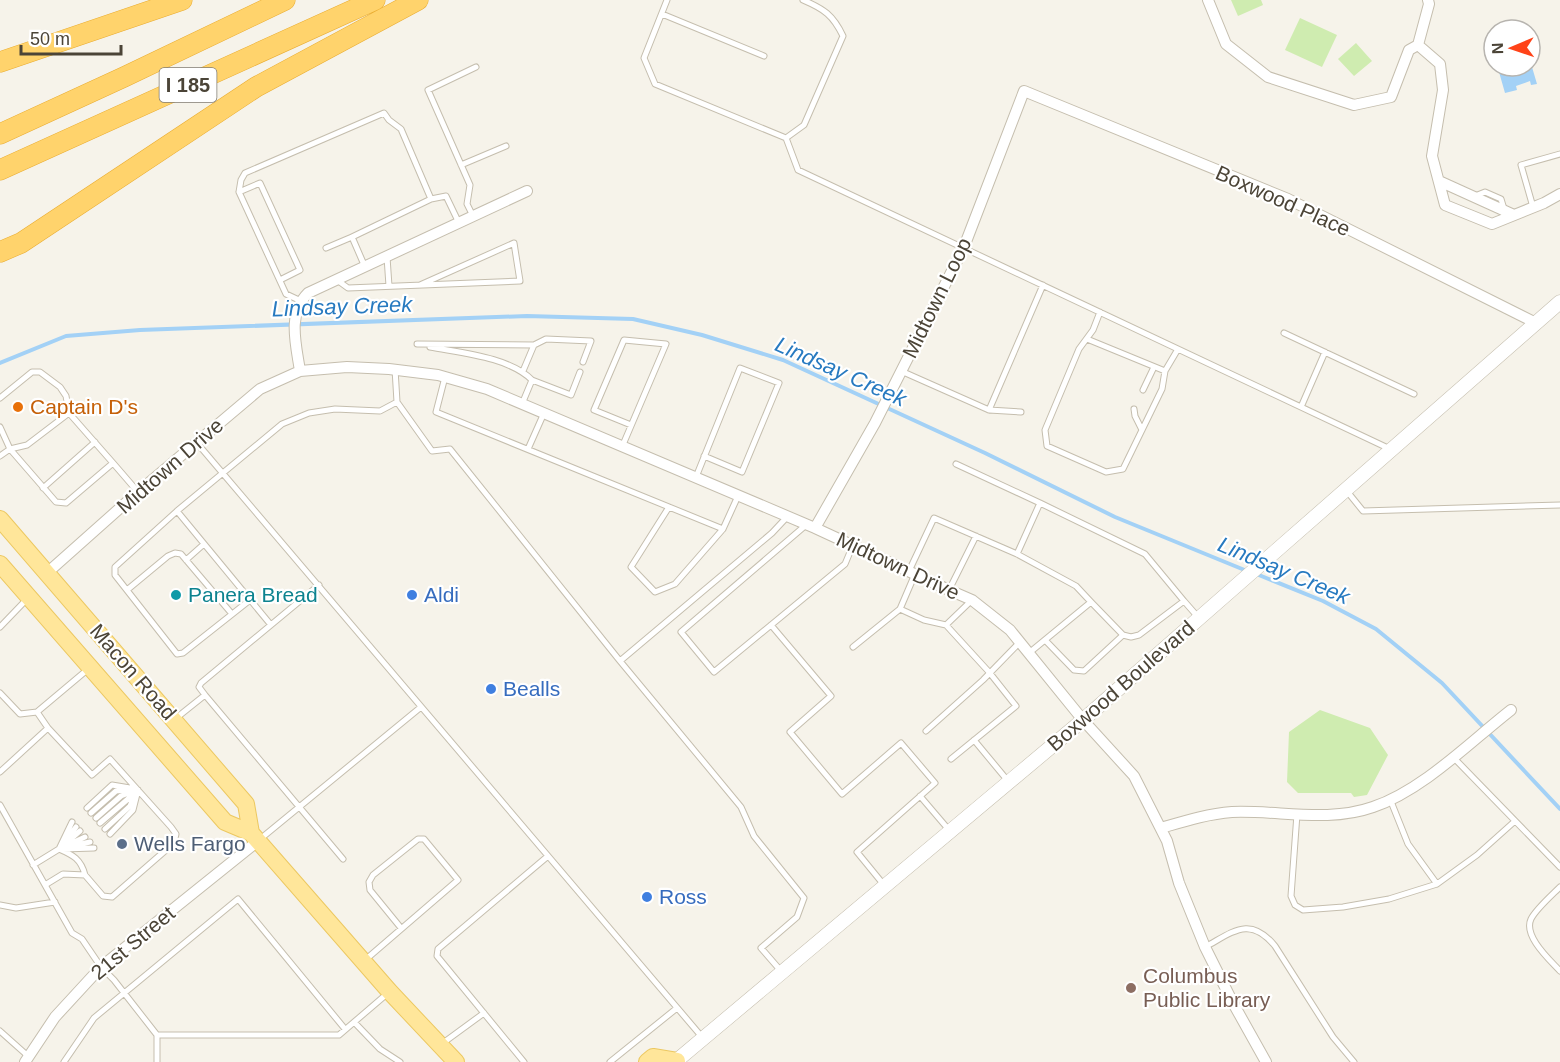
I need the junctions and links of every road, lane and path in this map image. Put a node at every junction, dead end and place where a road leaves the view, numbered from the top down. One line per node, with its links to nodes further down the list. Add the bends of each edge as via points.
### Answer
1 (182, 0): 12 (highway)
2 (285, 0): 15 (highway, I 185)
3 (375, 0): 20 (highway, I 185)
4 (418, 0): 35 (highway, via 256,87 21,243)
5 (667, 0): 9 (lane)
6 (803, 0): 16 (lane, via 822,8 836,21 843,36 804,125)
7 (1208, 0): 10 (street, via 1226,44 1268,77 1354,105 1391,97 1409,51)
8 (1428, 0): 10 (street)
9 (662, 14): 11 (lane); 16 (lane, via 644,58 655,84)
10 (1418, 45): 21 (street, via 1440,64 1443,90 1432,156)
11 (765, 56)
12 (0, 62)
13 (476, 67): 19 (lane, via 428,90)
14 (1024, 91): 33 (street, Midtown Loop); 46 (street, Boxwood Place, via 1288,199)
15 (0, 134)
16 (786, 138): 33 (lane, via 798,170)
17 (506, 146): 19 (lane)
18 (1560, 154): 27 (lane, via 1521,165)
19 (461, 165): 30 (lane, via 470,185 467,204)
20 (0, 170)
21 (1439, 181): 25 (street); 28 (street, via 1445,205)
22 (527, 191): 30 (street)
23 (240, 192): 26 (lane, via 245,173 384,113 401,129); 38 (lane); 38 (lane, via 260,183 300,270)
24 (1560, 194): 27 (street)
25 (1471, 197): 28 (street); 29 (street)
26 (431, 199): 31 (lane, via 446,196); 32 (lane)
27 (1533, 207): 29 (street)
28 (1465, 213): 29 (street, via 1491,224)
29 (1509, 213)
30 (473, 216): 31 (street)
31 (459, 223): 36 (street)
32 (352, 237): 34 (lane); 37 (lane)
33 (964, 247): 41 (lane); 57 (street, Midtown Loop)
34 (326, 248)
35 (0, 252)
36 (387, 256): 37 (street); 42 (lane)
37 (365, 267): 39 (street)
38 (280, 280): 43 (lane, via 286,294)
39 (337, 280): 42 (lane, via 348,288); 43 (street, via 308,293)
40 (420, 285): 40 (lane, via 520,281 514,243 451,271); 42 (lane)
41 (1043, 285): 45 (lane); 69 (lane)
42 (389, 286)
43 (301, 301): 55 (street, via 295,324)
44 (1560, 302): 46 (street, Boxwood Boulevard)
45 (1100, 312): 48 (lane); 50 (lane)
46 (1536, 323): 81 (street, Boxwood Boulevard)
47 (1284, 333): 51 (lane)
48 (1087, 339): 53 (lane); 75 (lane, via 1044,430 1047,446 1106,472 1123,469)
49 (534, 345): 52 (lane, via 546,339 591,341); 56 (lane); 56 (lane, via 417,344 488,358)
50 (1178, 349): 59 (lane); 67 (lane)
51 (1325, 352): 63 (lane); 67 (lane)
52 (583, 362)
53 (1154, 367): 59 (lane); 62 (lane)
54 (395, 369): 55 (street, Midtown Drive); 60 (street, Midtown Drive); 65 (lane)
55 (300, 370): 77 (street, Midtown Drive, via 260,389)
56 (523, 371): 61 (lane)
57 (901, 371): 69 (lane); 98 (street, Midtown Loop, via 875,423)
58 (580, 372): 61 (lane, via 571,395)
59 (1166, 372): 75 (lane)
60 (445, 378): 66 (street, Midtown Drive, via 487,389); 80 (lane, via 436,412)
61 (532, 380): 66 (lane)
62 (1143, 390)
63 (1414, 394)
64 (0, 398): 71 (lane, via 32,372 40,372 60,387)
65 (398, 402): 86 (lane, via 380,411 309,413 282,424); 128 (lane, via 432,451 450,448)
66 (522, 404): 72 (street, Midtown Drive)
67 (1301, 407): 81 (lane)
68 (1134, 409): 75 (lane)
69 (989, 410): 70 (lane)
70 (1021, 412)
71 (69, 413): 76 (lane); 79 (lane, via 27,445)
72 (544, 413): 78 (street, Midtown Drive); 80 (lane)
73 (631, 425): 73 (lane, via 649,385 666,344 624,339 594,410); 78 (lane)
74 (0, 427): 79 (lane)
75 (1142, 430)
76 (95, 442): 84 (lane); 88 (lane)
77 (197, 442): 86 (lane); 90 (street, Midtown Drive)
78 (622, 447): 87 (street, Midtown Drive)
79 (10, 449): 82 (lane); 88 (lane)
80 (528, 449): 94 (lane)
81 (1392, 450): 89 (street, Boxwood Boulevard)
82 (0, 456)
83 (704, 456): 83 (lane, via 742,472 779,383 740,368); 87 (lane)
84 (113, 463): 88 (lane, via 66,503 56,502); 90 (lane)
85 (956, 464): 92 (lane)
86 (223, 472): 95 (lane); 108 (lane)
87 (696, 478): 91 (street, Midtown Drive)
88 (43, 488)
89 (1346, 490): 93 (lane, via 1363,511); 118 (street, Boxwood Boulevard)
90 (138, 492): 106 (street, Midtown Drive)
91 (738, 496): 96 (street, Midtown Drive); 99 (lane)
92 (1040, 503): 103 (lane); 114 (lane, via 1145,554)
93 (1560, 505)
94 (669, 507): 99 (lane); 99 (lane, via 632,567 655,592 675,584)
95 (177, 511): 101 (lane); 109 (lane, via 115,567 115,575)
96 (788, 517): 98 (street, Midtown Drive); 128 (lane)
97 (0, 519): 106 (main road, Macon Road)
98 (811, 526): 102 (street, Midtown Drive); 120 (lane, via 681,632 714,672)
99 (723, 529)
100 (976, 536): 103 (lane); 107 (lane, via 934,518); 110 (lane)
101 (204, 544): 104 (lane); 112 (lane)
102 (853, 545): 107 (street, Midtown Drive); 120 (lane, via 845,564)
103 (1017, 554): 115 (lane, via 1076,585)
104 (186, 560): 109 (lane, via 182,554 168,556); 117 (lane)
105 (0, 564): 111 (main road, Macon Road)
106 (47, 573): 136 (main road, Macon Road)
107 (912, 573): 110 (street, Midtown Drive); 116 (lane)
108 (319, 585): 119 (lane); 133 (lane)
109 (127, 590): 117 (lane, via 177,654)
110 (949, 590): 113 (street, Midtown Drive)
111 (28, 598): 122 (lane); 129 (main road, Macon Road)
112 (250, 600): 117 (lane); 119 (lane)
113 (972, 600): 121 (lane); 125 (street, Midtown Drive)
114 (1184, 601): 118 (lane); 123 (lane, via 1139,635)
115 (1091, 602): 123 (lane); 124 (lane)
116 (900, 609): 121 (lane); 126 (lane)
117 (232, 614)
118 (1200, 618): 137 (street, Boxwood Boulevard)
119 (271, 624): 132 (lane, via 201,683 199,687)
120 (771, 625): 146 (lane, via 831,696 790,732 842,794 901,743 935,783)
121 (946, 625): 130 (lane)
122 (0, 627)
123 (1123, 635): 124 (lane, via 1079,672)
124 (1045, 640): 127 (lane)
125 (1020, 642): 127 (street, Midtown Drive); 130 (lane)
126 (853, 647)
127 (1029, 653): 137 (street, Midtown Drive)
128 (620, 661): 179 (lane, via 741,807 754,836 804,898 797,917 761,948)
129 (91, 667): 135 (lane); 159 (main road, Macon Road, via 225,822)
130 (989, 672): 139 (lane); 140 (lane, via 1016,706)
131 (0, 693): 135 (lane, via 20,714)
132 (205, 695): 136 (lane); 149 (lane)
133 (421, 707): 149 (lane); 163 (lane)
134 (1511, 710): 141 (street)
135 (37, 712): 138 (lane)
136 (174, 720): 159 (main road, Macon Road, via 246,804)
137 (1083, 720): 144 (street, Boxwood Boulevard); 154 (street, Midtown Drive, via 1134,776)
138 (48, 728): 143 (lane); 145 (lane, via 92,775 110,759)
139 (926, 731)
140 (974, 740): 142 (lane); 144 (lane)
141 (1453, 757): 147 (street, via 1416,787); 153 (lane)
142 (951, 759)
143 (0, 772)
144 (1009, 782): 156 (street, Boxwood Boulevard)
145 (138, 790): 150 (lane, via 116,791); 152 (lane); 155 (lane, via 130,806); 157 (lane, via 133,810); 167 (lane, via 176,834 174,843 112,897 104,896)
146 (920, 796): 156 (lane); 170 (lane, via 857,852)
147 (1390, 799): 151 (street, via 1373,807 1330,816); 168 (lane, via 1408,844)
148 (0, 805): 165 (lane)
149 (298, 808): 159 (lane); 164 (lane)
150 (89, 810)
151 (1297, 814): 154 (street, via 1202,815); 168 (lane, via 1291,896 1295,905 1304,910 1389,900)
152 (98, 821)
153 (1515, 821): 166 (lane); 168 (lane)
154 (1161, 828): 175 (street, Midtown Drive)
155 (105, 829)
156 (950, 831): 170 (street, Boxwood Boulevard)
157 (110, 834)
158 (85, 837): 162 (lane)
159 (255, 837): 176 (main road, Macon Road); 177 (street, 21st Street)
160 (90, 843): 162 (lane)
161 (94, 848): 162 (lane)
162 (59, 849): 162 (lane, via 76,827); 165 (lane); 167 (lane, via 77,857)
163 (549, 856): 182 (lane); 183 (lane, via 438,949 437,956)
164 (343, 859)
165 (33, 865): 169 (lane)
166 (1560, 867)
167 (86, 875): 169 (lane, via 63,874)
168 (1437, 884)
169 (45, 885): 172 (lane)
170 (885, 886): 179 (street, Boxwood Boulevard)
171 (1560, 886): 178 (lane, via 1531,919 1529,929 1536,944)
172 (55, 902): 173 (lane, via 16,908); 177 (lane, via 72,933 82,939)
173 (0, 905)
174 (401, 928): 174 (lane, via 458,880 424,839 418,839 369,882 370,890); 176 (lane)
175 (1205, 947): 199 (street, Midtown Drive); 200 (lane, via 1239,929 1256,929 1266,935 1333,1037)
176 (363, 962): 180 (main road, Macon Road)
177 (101, 967): 181 (lane); 190 (street, 21st Street, via 55,1017)
178 (1560, 971)
179 (782, 972): 188 (street, Boxwood Boulevard)
180 (390, 992): 184 (lane); 189 (main road, Macon Road)
181 (124, 993): 185 (lane, via 238,899); 187 (lane); 192 (lane, via 94,1018)
182 (677, 1008): 188 (lane); 197 (lane)
183 (484, 1013): 189 (lane); 196 (lane)
184 (354, 1022): 185 (lane); 194 (lane, via 380,1049)
185 (345, 1029): 187 (lane, via 339,1035)
186 (0, 1031): 190 (lane)
187 (157, 1035): 193 (lane)
188 (703, 1038): 191 (street, Boxwood Boulevard)
189 (439, 1045): 195 (main road, Macon Road)
190 (27, 1059)
191 (676, 1061): 198 (main road, via 653,1057)
192 (64, 1062)
193 (157, 1062)
194 (400, 1062)
195 (456, 1062)
196 (524, 1062)
197 (610, 1062)
198 (647, 1062)
199 (1266, 1062)
200 (1354, 1062)

